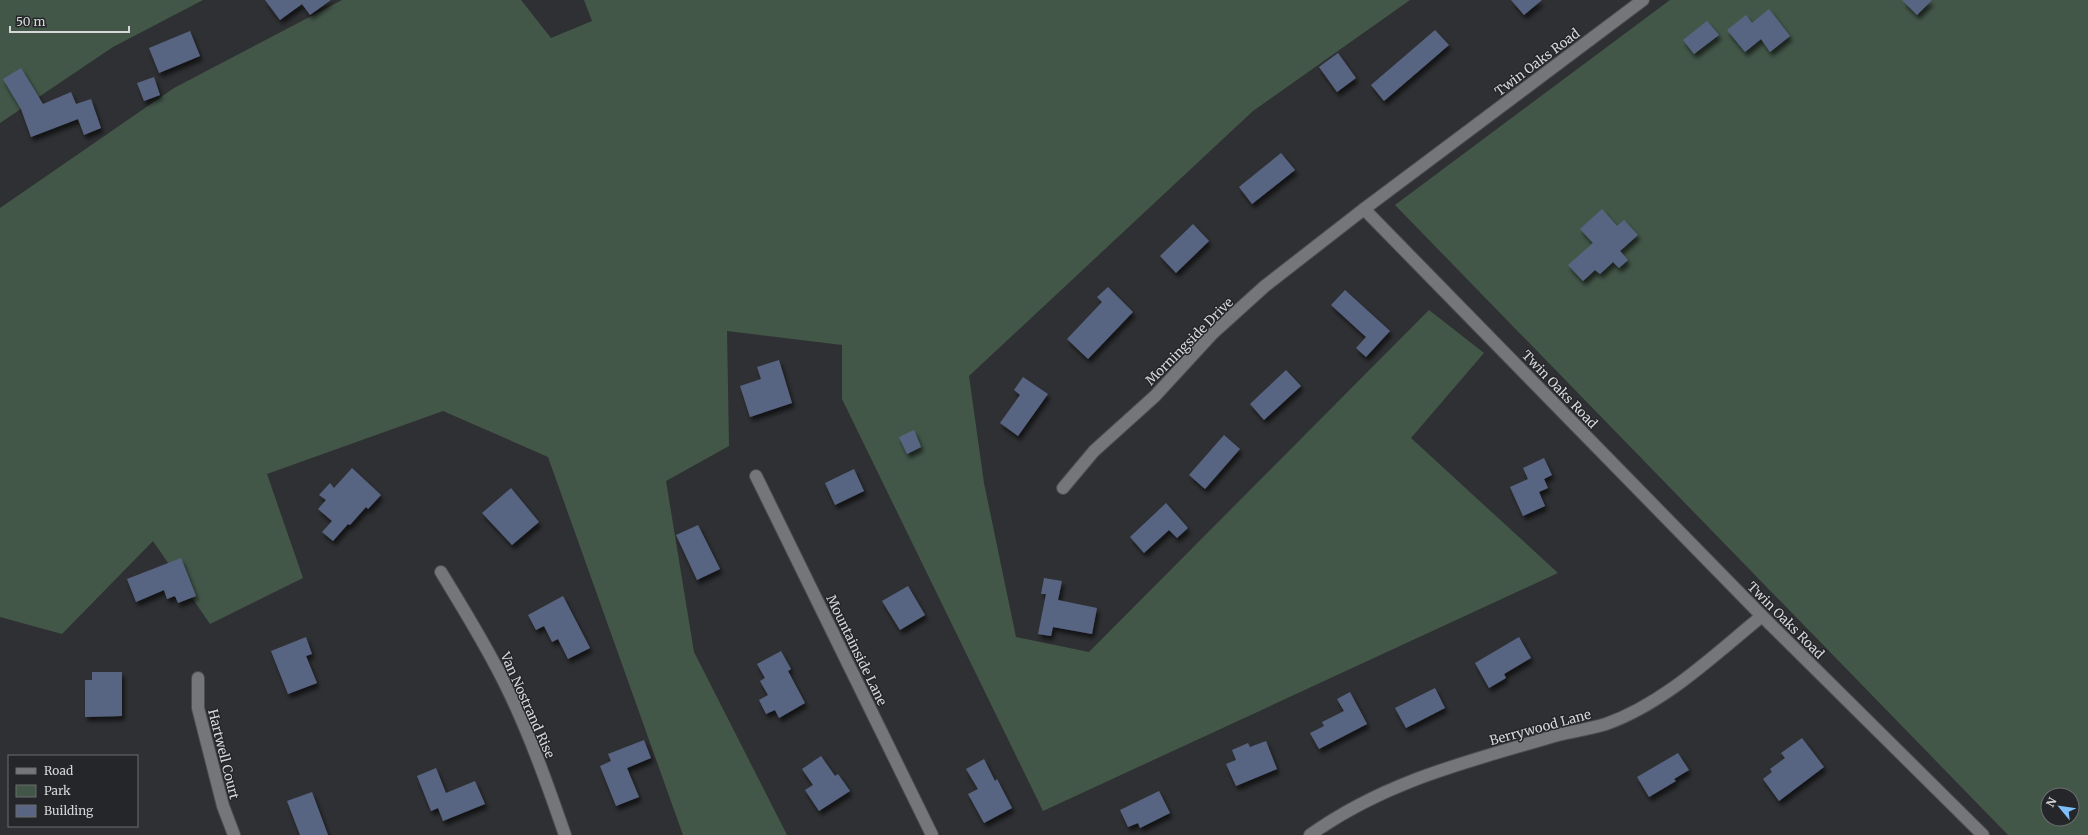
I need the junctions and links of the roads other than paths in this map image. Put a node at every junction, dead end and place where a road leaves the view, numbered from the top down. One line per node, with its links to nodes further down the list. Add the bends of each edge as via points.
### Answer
1 (1644, 0): 2 (street, Twin Oaks Road)
2 (1364, 209): 4 (street, Morningside Drive, via 1265,286 1213,333 1155,396 1094,451); 6 (street, Twin Oaks Road)
3 (756, 476): 10 (street, Mountainside Lane)
4 (1063, 488)
5 (441, 572): 9 (street, Van Nostrand Rise, via 508,688)
6 (1762, 616): 11 (street, Berrywood Lane, via 1692,674 1642,707 1605,724 1427,774 1371,797); 12 (street, Twin Oaks Road)
7 (198, 678): 8 (street, Hartwell Court, via 198,708 223,806)
8 (234, 835)
9 (565, 835)
10 (932, 835)
11 (1310, 835)
12 (1983, 835)

